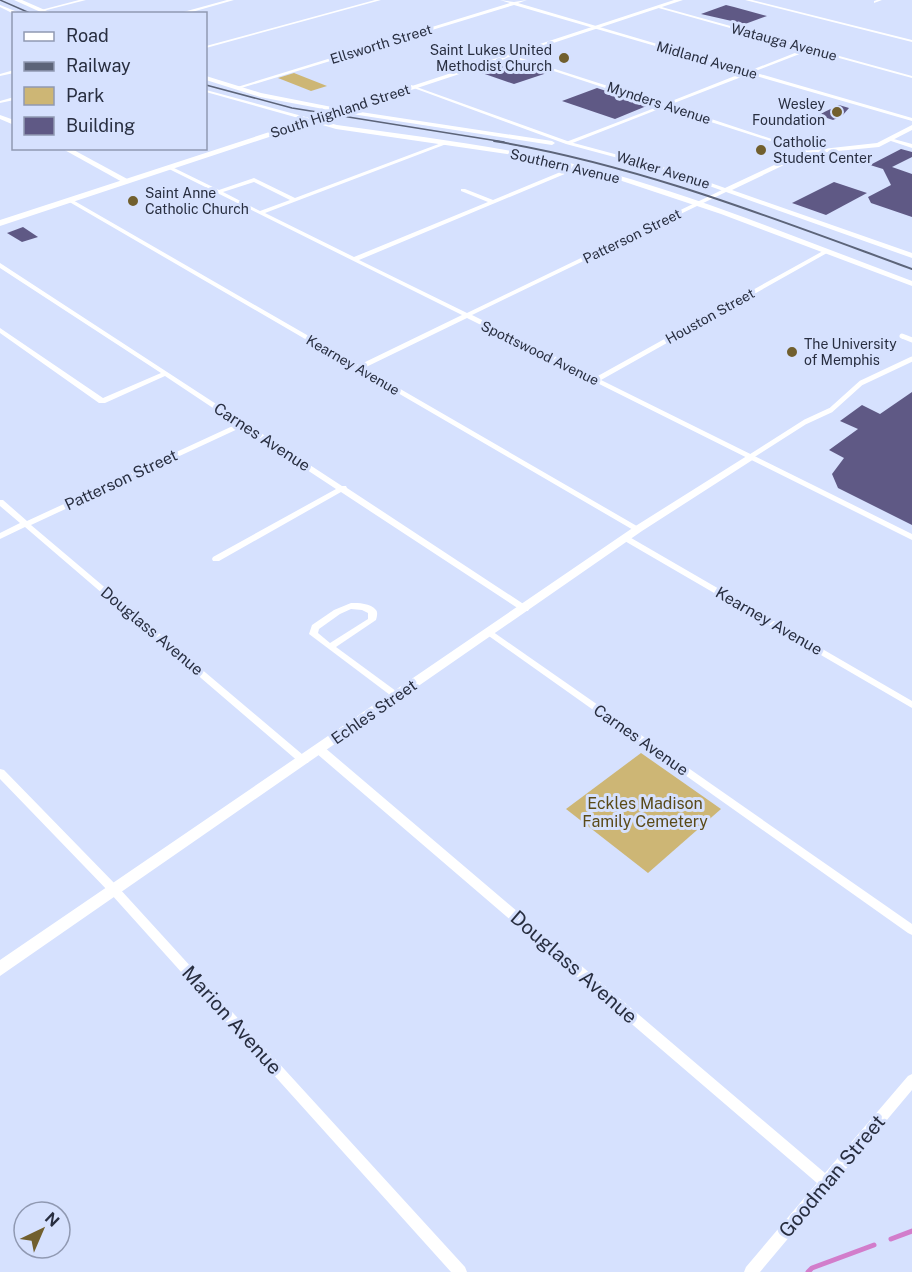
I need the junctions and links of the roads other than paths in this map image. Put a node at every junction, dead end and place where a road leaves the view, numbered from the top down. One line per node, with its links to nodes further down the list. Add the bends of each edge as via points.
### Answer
1 (17, 0): 12 (main road)
2 (84, 0): 12 (street)
3 (232, 0): 15 (street)
4 (379, 0): 18 (street)
5 (502, 0): 9 (street, Midland Avenue)
6 (525, 0): 9 (street, Ellsworth Street)
7 (680, 0): 11 (main road, South Highland Street)
8 (747, 0): 17 (street)
9 (514, 3): 16 (street, Midland Avenue); 27 (street, Ellsworth Street)
10 (0, 6): 13 (street)
11 (657, 8): 16 (main road, South Highland Street); 19 (street, Watauga Avenue)
12 (43, 10): 14 (main road)
13 (14, 12)
14 (47, 12)
15 (186, 12)
16 (596, 28): 20 (main road, South Highland Street); 22 (street, Midland Avenue)
17 (912, 41)
18 (207, 47)
19 (809, 49): 22 (street); 24 (street, Watauga Avenue)
20 (510, 55): 26 (main road, South Highland Street); 29 (street, Mynders Avenue)
21 (12, 67): 23 (street)
22 (751, 72): 29 (street); 32 (street, Midland Avenue)
23 (0, 75)
24 (912, 77)
25 (207, 78): 27 (main road, Southern Avenue)
26 (413, 86): 30 (main road, South Highland Street); 36 (street, Walker Avenue)
27 (236, 88): 30 (main road, Southern Avenue)
28 (207, 91): 31 (street, Southern Avenue)
29 (664, 105): 36 (street); 39 (street, Mynders Avenue)
30 (341, 111): 31 (main road, South Highland Street); 36 (street, Southern Avenue)
31 (311, 120): 35 (street, Southern Avenue); 40 (main road, South Highland Street)
32 (912, 120)
33 (912, 127): 34 (street, Patterson Street)
34 (890, 139): 37 (street); 39 (street, Patterson Street, via 866,147)
35 (446, 143): 41 (street, Southern Avenue); 47 (street)
36 (568, 143): 44 (street, Walker Avenue)
37 (912, 146)
38 (68, 150): 42 (street)
39 (806, 152): 44 (street, Patterson Street)
40 (168, 167): 42 (main road, South Highland Street); 45 (street, Spottswood Avenue)
41 (577, 167): 48 (street); 49 (street, Southern Avenue)
42 (127, 181): 46 (main road, South Highland Street)
43 (463, 190): 48 (street)
44 (726, 190): 49 (street, Patterson Street); 53 (street, Walker Avenue)
45 (218, 192): 47 (street, via 254,180); 50 (street, Spottswood Avenue)
46 (69, 200): 51 (main road, South Highland Street); 62 (street, Kearney Avenue)
47 (295, 200): 50 (street)
48 (493, 202): 54 (street)
49 (696, 204): 52 (street, Southern Avenue); 57 (street, Patterson Street)
50 (259, 213): 54 (street, Spottswood Avenue)
51 (0, 223)
52 (825, 252): 56 (street, Southern Avenue); 64 (street, Houston Street)
53 (912, 256)
54 (353, 260): 57 (street, Spottswood Avenue)
55 (0, 265): 63 (street, Carnes Avenue)
56 (912, 284)
57 (466, 316): 62 (street, Patterson Street); 64 (street, Spottswood Avenue)
58 (0, 330): 63 (street, via 102,401)
59 (902, 336): 60 (street)
60 (912, 340)
61 (912, 359): 66 (street, via 861,382 831,410)
62 (358, 368): 70 (street, Kearney Avenue)
63 (165, 374): 65 (street, Carnes Avenue)
64 (596, 380): 66 (street, Spottswood Avenue)
65 (242, 424): 67 (street, Carnes Avenue); 69 (street, Patterson Street)
66 (750, 457): 70 (street, Echles Street); 72 (street, Spottswood Avenue)
67 (343, 488): 74 (street); 75 (street, Carnes Avenue)
68 (0, 502): 69 (street, Douglass Avenue)
69 (25, 524): 71 (street, Patterson Street); 81 (street, Douglass Avenue)
70 (638, 529): 73 (street, Echles Street)
71 (0, 536)
72 (912, 537)
73 (626, 538): 75 (street, Echles Street); 79 (street, Kearney Avenue)
74 (216, 559)
75 (525, 609): 76 (street, Echles Street)
76 (489, 632): 78 (street, Echles Street); 84 (street, Carnes Avenue)
77 (330, 647): 77 (street, via 313,634 315,627 353,604 373,612 372,620); 78 (street)
78 (397, 696): 80 (street, Echles Street)
79 (912, 705)
80 (320, 750): 81 (street, Echles Street); 87 (street, Douglass Avenue)
81 (304, 760): 83 (street, Echles Street)
82 (0, 773): 83 (street, Marion Avenue)
83 (115, 891): 85 (street, Echles Street); 88 (street, Marion Avenue)
84 (912, 930)
85 (0, 969)
86 (912, 1080): 87 (street, Goodman Street)
87 (828, 1184): 89 (street, Goodman Street)
88 (460, 1272)
89 (751, 1272)

